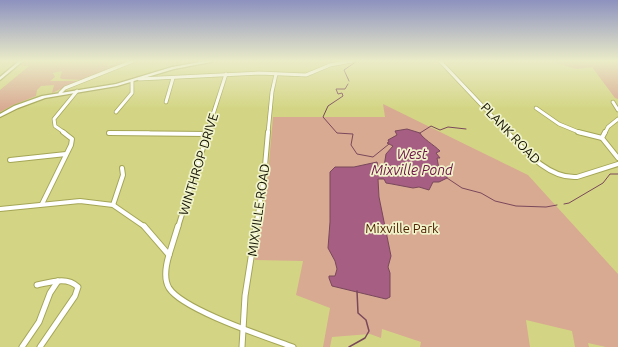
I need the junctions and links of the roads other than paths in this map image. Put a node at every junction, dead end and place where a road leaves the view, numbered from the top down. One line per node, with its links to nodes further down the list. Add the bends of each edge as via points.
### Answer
1 (92, 77): 10 (street, via 65,88)
2 (184, 77): 7 (street)
3 (225, 77): 19 (street, WINTHROP DRIVE)
4 (275, 77): 32 (street, MIXVILLE ROAD)
5 (459, 77): 24 (street, PLANK ROAD, via 527,152 549,170 560,175 576,177)
6 (139, 78): 7 (street); 8 (main road)
7 (173, 78): 11 (street)
8 (132, 81): 9 (main road); 15 (street, via 132,93)
9 (78, 90): 10 (main road); 21 (street, via 53,123 72,138)
10 (60, 93): 16 (main road, via 30,101)
11 (166, 102)
12 (613, 102): 14 (street)
13 (536, 108): 20 (street, via 560,126 584,135)
14 (618, 110)
15 (116, 112)
16 (0, 116)
17 (618, 119): 20 (street, via 608,127)
18 (108, 133): 19 (street)
19 (207, 134): 29 (street, WINTHROP DRIVE)
20 (602, 138): 22 (street)
21 (66, 154): 23 (street); 26 (street)
22 (618, 158)
23 (10, 160)
24 (618, 164)
25 (122, 168): 27 (street, via 123,175)
26 (42, 204): 27 (street, via 80,201); 28 (street)
27 (113, 205): 29 (street, via 143,225)
28 (0, 208)
29 (169, 255): 32 (street, WINTHROP DRIVE, via 166,280 169,290 198,310)
30 (58, 281): 31 (street); 33 (street, via 50,293 37,326); 34 (street, via 73,282 77,286 77,291)
31 (37, 285)
32 (243, 326): 35 (street, MIXVILLE ROAD); 36 (street)
33 (22, 347)
34 (40, 347)
35 (242, 347)
36 (293, 347)

